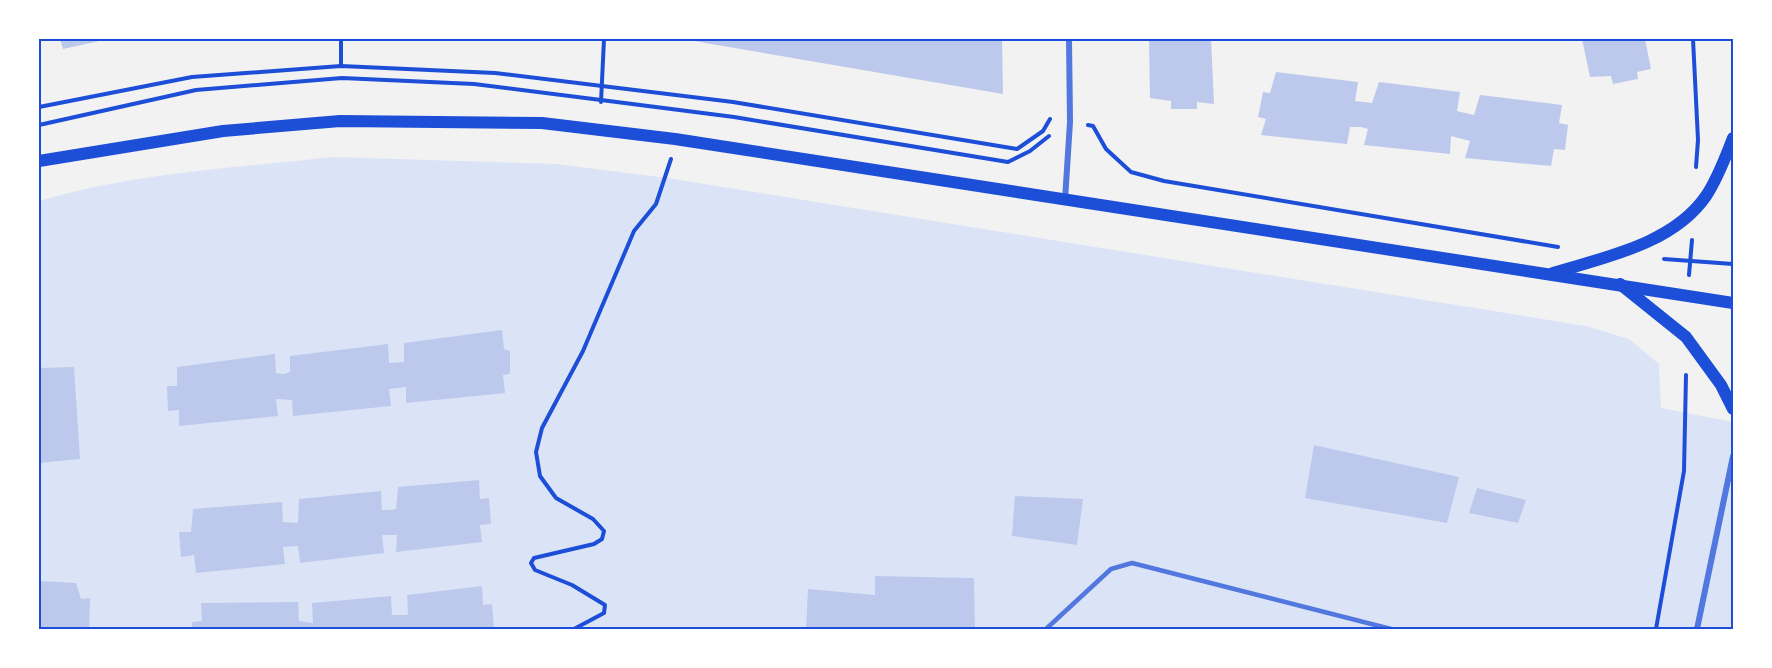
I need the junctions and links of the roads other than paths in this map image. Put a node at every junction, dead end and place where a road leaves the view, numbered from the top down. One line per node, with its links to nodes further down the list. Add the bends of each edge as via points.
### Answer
1 (1069, 39): 4 (street, via 1070,122)
2 (1733, 138): 5 (main road, via 1705,198 1682,221 1657,237)
3 (39, 161): 4 (main road, via 223,131 340,121 542,123 675,139)
4 (1065, 200): 5 (main road)
5 (1548, 274): 6 (main road)
6 (1619, 284): 7 (main road); 8 (main road, via 1686,337 1721,385)
7 (1733, 303)
8 (1733, 410)
9 (1733, 456): 12 (street)
10 (1046, 629): 11 (lane, via 1111,569 1132,563)
11 (1391, 629)
12 (1697, 629)

